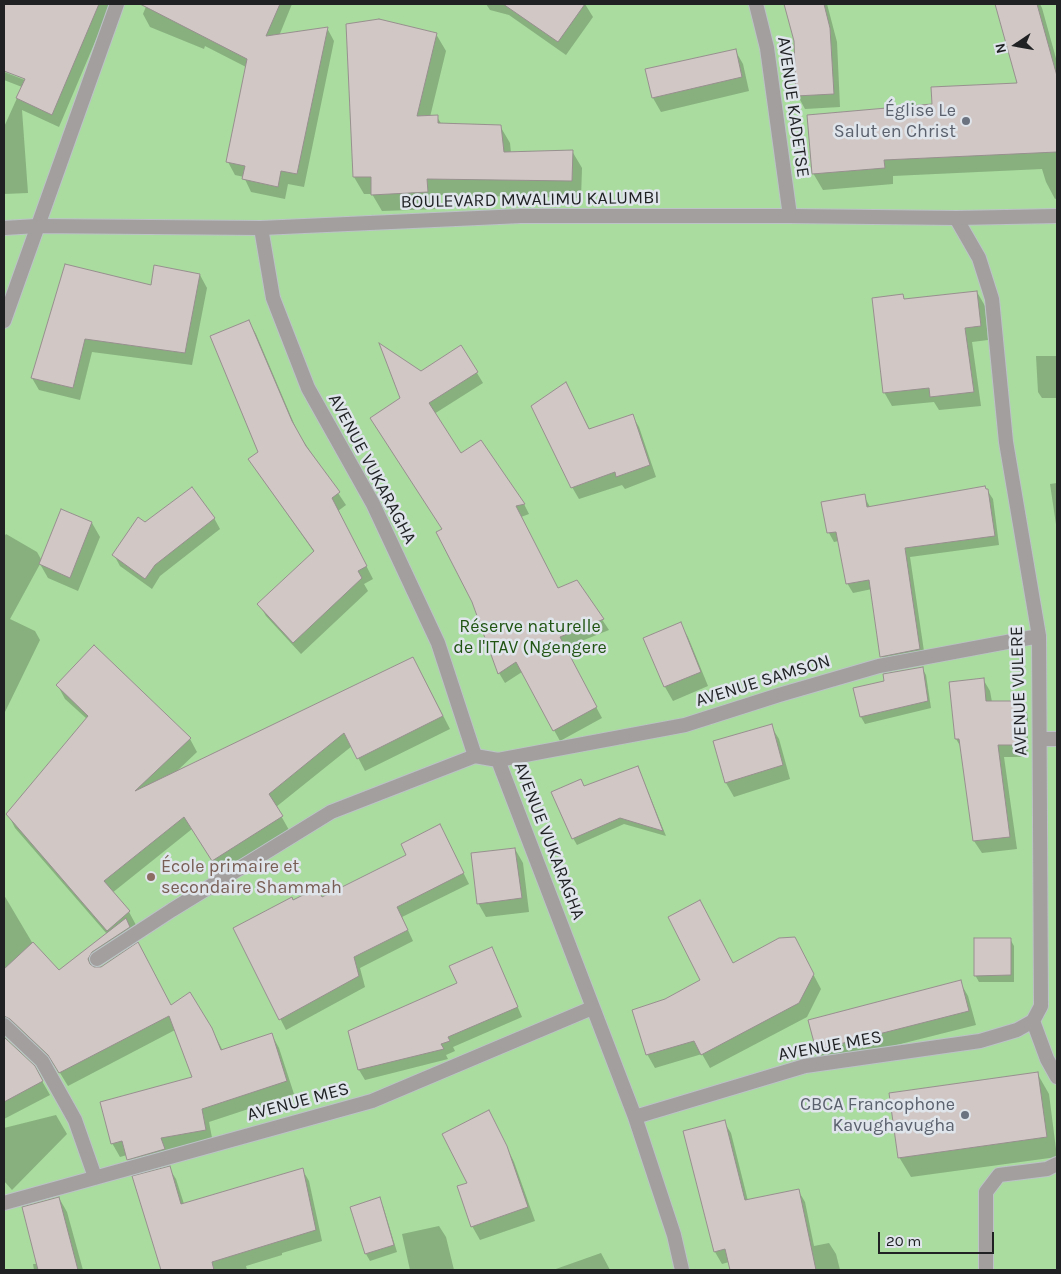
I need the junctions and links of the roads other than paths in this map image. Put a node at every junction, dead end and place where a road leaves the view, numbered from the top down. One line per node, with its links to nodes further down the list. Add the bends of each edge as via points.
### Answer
1 (117, 4): 6 (street)
2 (756, 4): 3 (street, AVENUE KADETSE, via 767,48)
3 (790, 216): 5 (street, BOULEVARD MWALIMU KALUMBI); 8 (street, BOULEVARD MWALIMU KALUMBI, via 521,216)
4 (1057, 216): 5 (street, BOULEVARD MWALIMU KALUMBI)
5 (956, 218): 10 (street, AVENUE VULERE, via 979,258 992,299 1006,442)
6 (37, 226): 7 (street, BOULEVARD MWALIMU KALUMBI); 8 (street, BOULEVARD MWALIMU KALUMBI); 9 (street)
7 (4, 228)
8 (261, 228): 13 (street, AVENUE VUKARAGHA, via 273,298 308,388 373,504 438,643)
9 (4, 321)
10 (1039, 636): 11 (street, AVENUE VULERE); 14 (street, AVENUE SAMSON, via 879,666 685,725)
11 (1040, 739): 12 (street); 17 (street, AVENUE VULERE, via 1040,1006)
12 (1057, 739)
13 (475, 756): 14 (street, AVENUE VUKARAGHA); 15 (street, via 331,812)
14 (498, 760): 16 (street, AVENUE VUKARAGHA)
15 (97, 959)
16 (592, 1008): 20 (street, AVENUE VUKARAGHA); 22 (street, AVENUE MES, via 372,1101)
17 (1033, 1021): 19 (street, via 1046,1059); 20 (street, AVENUE MES, via 1017,1030 980,1041 805,1066)
18 (4, 1025): 22 (street, via 42,1061 75,1120)
19 (1057, 1077)
20 (635, 1117): 24 (street, AVENUE VUKARAGHA, via 674,1235)
21 (1057, 1164): 25 (street, via 1047,1169 999,1174 986,1192)
22 (95, 1177): 23 (street, AVENUE MES)
23 (4, 1203)
24 (682, 1270)
25 (986, 1270)

